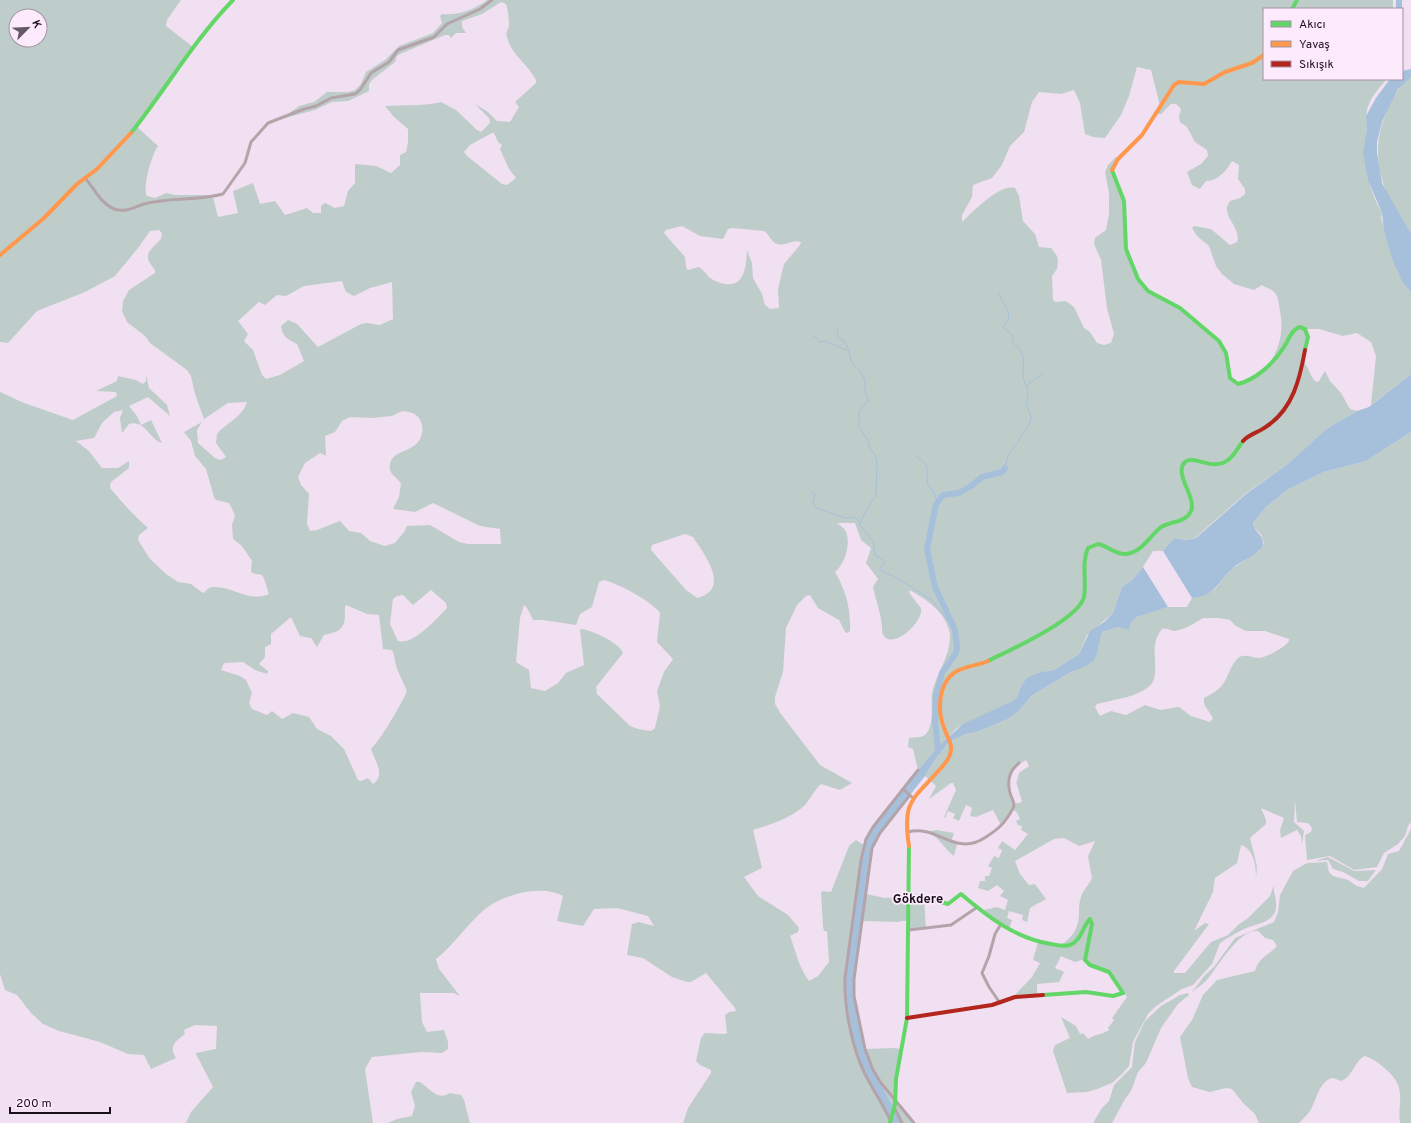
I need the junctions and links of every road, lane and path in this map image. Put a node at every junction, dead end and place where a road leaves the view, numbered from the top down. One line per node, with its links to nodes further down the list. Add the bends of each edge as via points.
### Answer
1 (233, 0): 4 (street, via 211,23 124,142 110,158)
2 (492, 0): 4 (street, via 480,9 447,24 434,37 398,50 389,62 370,73 355,94 331,98 316,106 268,122 250,142 246,160 223,194 203,199 166,199 130,210 118,210 103,201)
3 (1263, 56): 9 (street, via 1204,84 1182,82 1174,85 1140,138 1117,160 1112,172 1124,201 1126,249 1138,278 1148,291 1180,308 1219,341 1226,353 1228,373 1232,381 1238,384 1253,378 1276,357 1294,330 1299,327 1305,329 1308,334 1294,394 1274,421 1244,439 1229,460 1215,465 1192,459 1186,462 1182,468 1182,476 1193,503 1192,510 1187,516 1161,528 1130,554 1121,554 1098,544 1088,548 1083,566 1085,595 1076,611 994,659 958,671 949,677 942,695 941,712 951,754 944,765)
4 (85, 178): 5 (street, via 44,218)
5 (0, 255)
6 (1019, 763): 10 (street, via 1011,771 1009,779 1013,809 1005,821 983,839 970,844 958,844 921,830)
7 (918, 770): 8 (street)
8 (904, 790): 9 (street); 17 (street, via 873,827 863,851 845,978)
9 (910, 796): 10 (street, via 907,812); 16 (street, via 880,833 872,848 854,979)
10 (908, 832): 11 (street)
11 (909, 896): 12 (street, via 924,897 948,904 961,894); 14 (street)
12 (976, 908): 13 (street); 14 (street, via 951,925)
13 (1001, 924): 15 (street, via 982,973); 15 (street, via 1028,939 1063,946 1079,939 1090,919 1092,924 1085,960 1090,965 1109,972 1123,993 1115,996 1078,992 1015,997)
14 (909, 930): 18 (street)
15 (1000, 1003): 18 (street)
16 (857, 1016): 17 (street); 19 (street, via 868,1060 880,1082)
17 (850, 1017): 21 (street, via 860,1063)
18 (907, 1018): 19 (street, via 897,1068)
19 (895, 1099): 20 (street); 23 (street)
20 (894, 1108): 21 (street); 22 (street)
21 (891, 1121)
22 (902, 1123)
23 (914, 1123)

